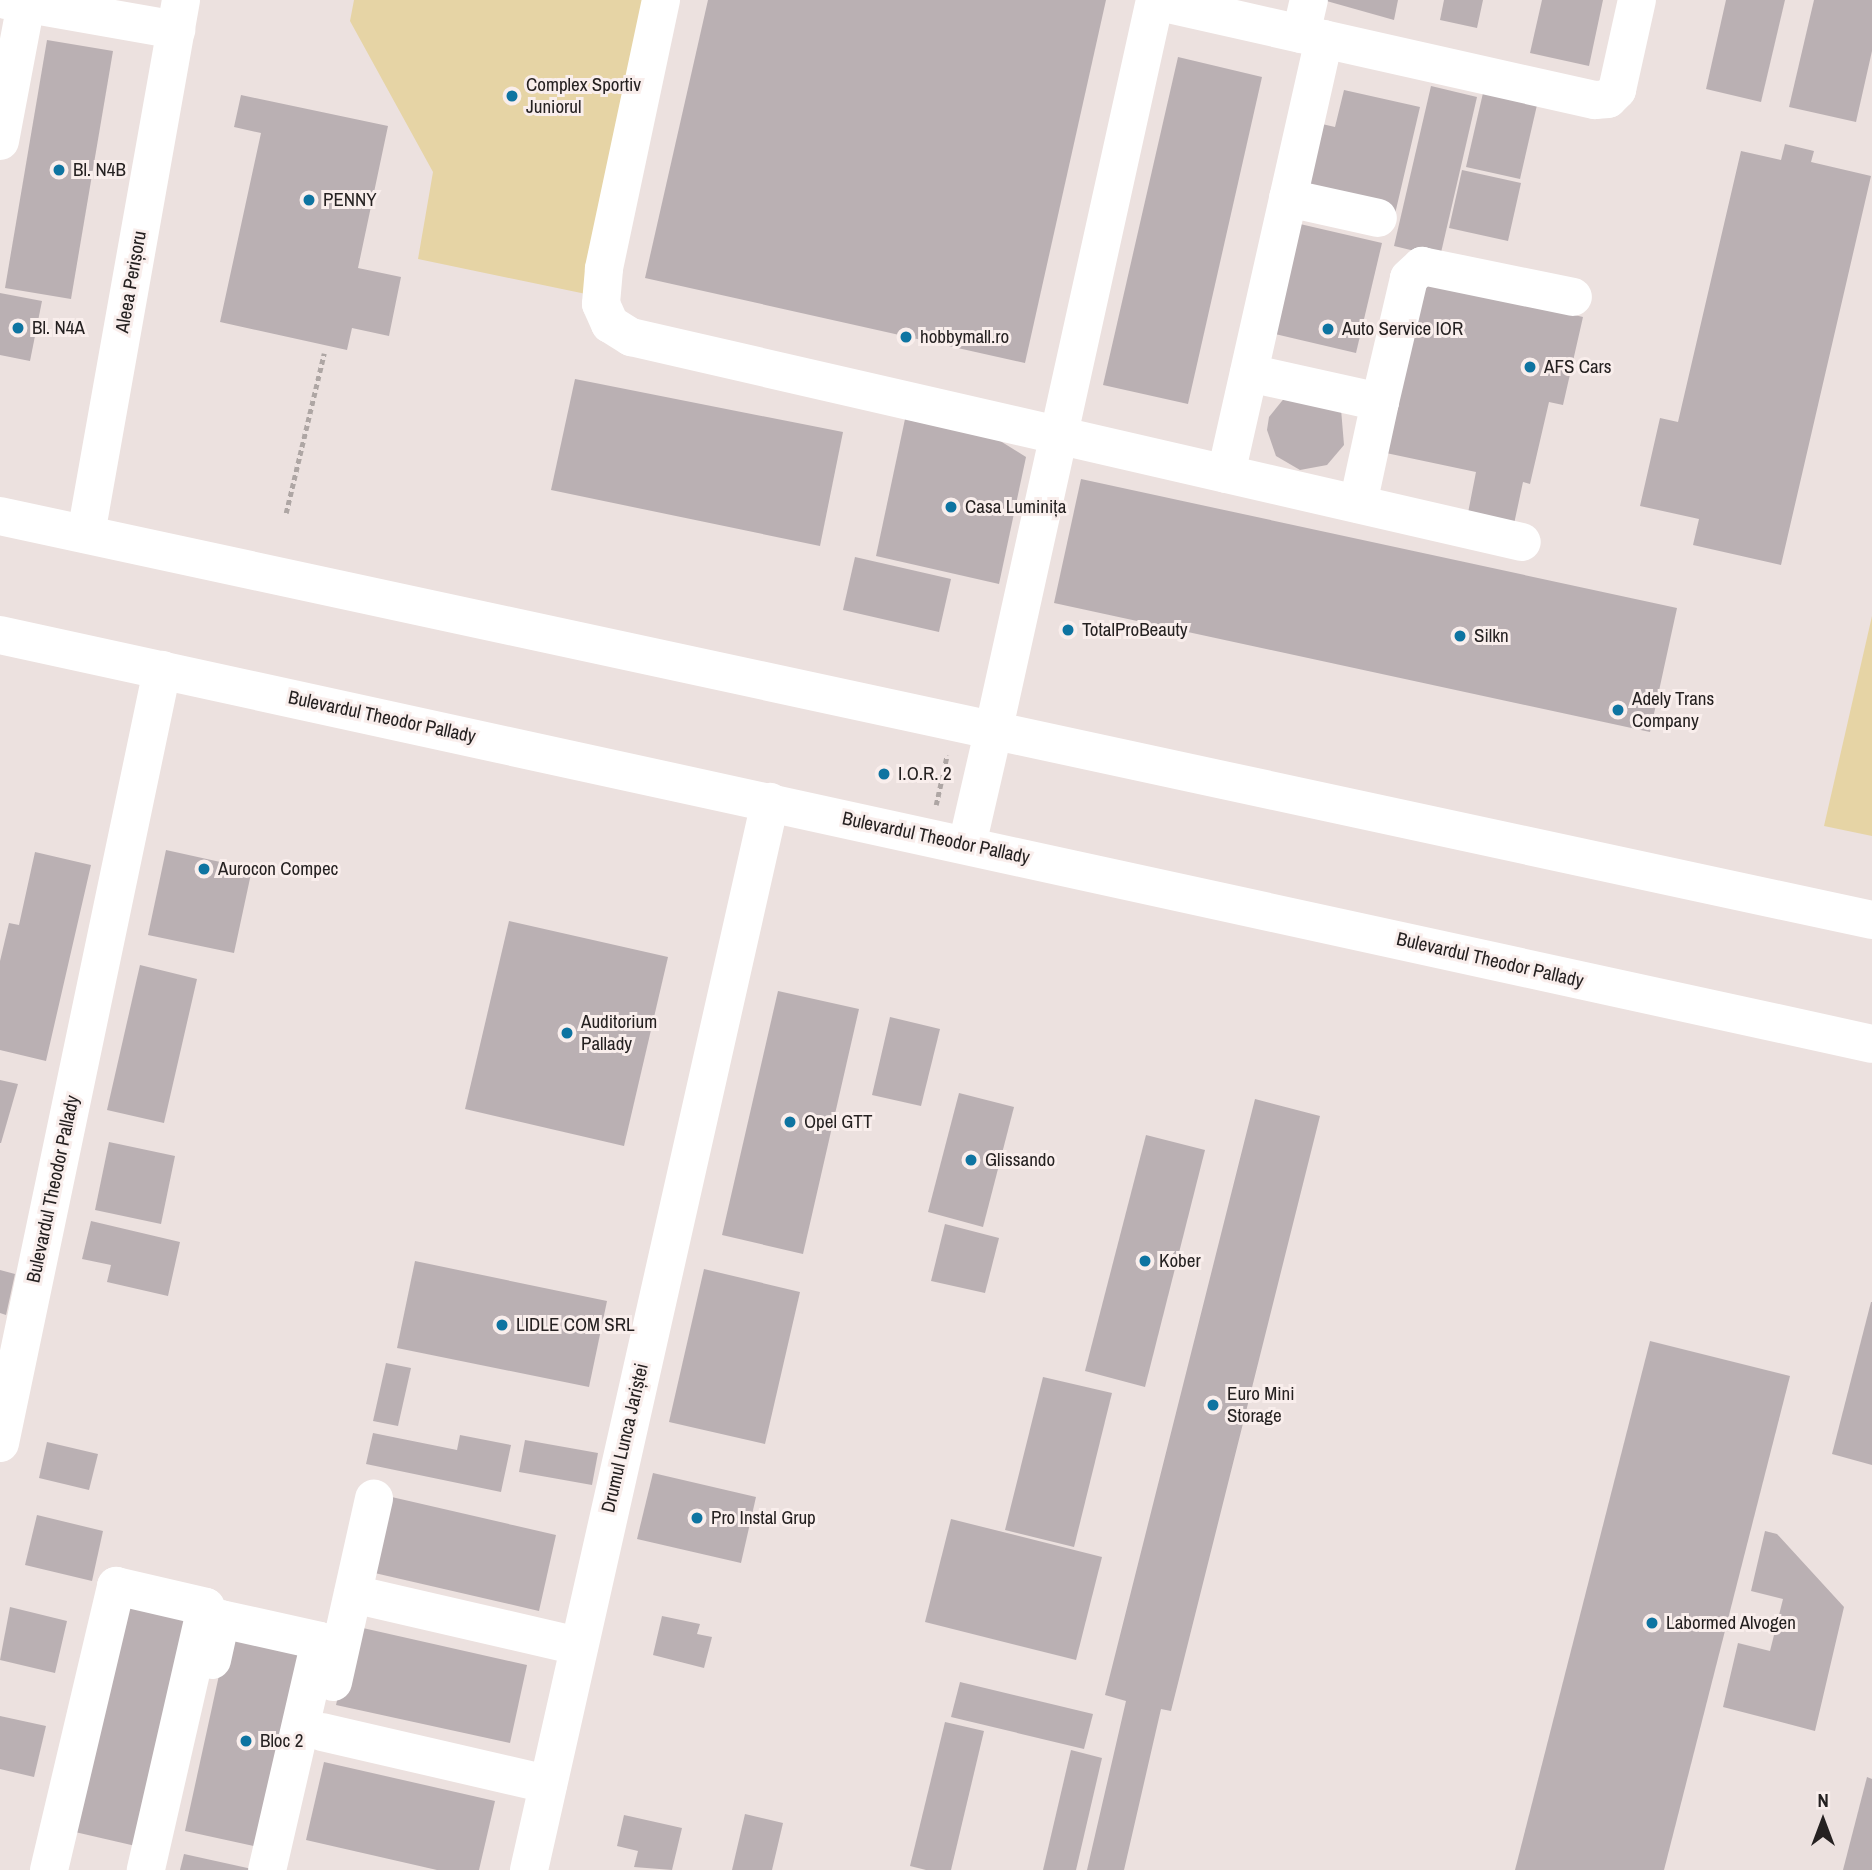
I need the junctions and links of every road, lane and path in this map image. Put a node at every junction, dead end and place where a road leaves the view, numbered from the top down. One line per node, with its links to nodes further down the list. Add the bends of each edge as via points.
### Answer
1 (661, 0): 14 (main road, via 604,270 600,304 610,324 631,337)
2 (1155, 0): 6 (main road); 14 (main road)
3 (1637, 0): 6 (main road, via 1617,90 1608,99)
4 (16, 2): 5 (main road, Aleea Perișoru); 7 (main road)
5 (178, 15): 19 (main road, Aleea Perișoru)
6 (1311, 24): 8 (main road)
7 (1, 131)
8 (1288, 198): 9 (main road); 12 (main road)
9 (1378, 218)
10 (1573, 297): 13 (main road, via 1422,266 1409,278)
11 (324, 353): 17 (path)
12 (1249, 373): 13 (main road); 15 (main road)
13 (1380, 402): 16 (main road)
14 (1059, 437): 15 (main road); 24 (main road)
15 (1226, 474): 16 (main road)
16 (1358, 504): 20 (main road)
17 (286, 513)
18 (0, 516): 19 (main road)
19 (86, 534): 23 (main road)
20 (1522, 542)
21 (0, 635): 22 (main road, Bulevardul Theodor Pallady)
22 (162, 670): 25 (main road, Bulevardul Theodor Pallady); 30 (main road, Bulevardul Theodor Pallady)
23 (954, 720): 24 (main road); 26 (path)
24 (994, 728): 27 (main road); 28 (main road)
25 (770, 802): 26 (main road, Bulevardul Theodor Pallady); 33 (main road, Drumul Lunca Jariștei)
26 (928, 836): 27 (main road, Bulevardul Theodor Pallady)
27 (967, 845): 29 (main road, Bulevardul Theodor Pallady)
28 (1872, 920)
29 (1872, 1044)
30 (0, 1443)
31 (374, 1499): 32 (main road)
32 (353, 1594): 33 (main road); 34 (main road)
33 (579, 1646): 35 (main road, Drumul Lunca Jariștei)
34 (322, 1732): 35 (main road); 39 (main road)
35 (548, 1784): 40 (main road, Drumul Lunca Jariștei)
36 (49, 1870): 37 (main road, via 116,1586 206,1608)
37 (146, 1870)
38 (164, 1870): 39 (main road, via 221,1619 320,1642)
39 (287, 1870)
40 (529, 1870)

